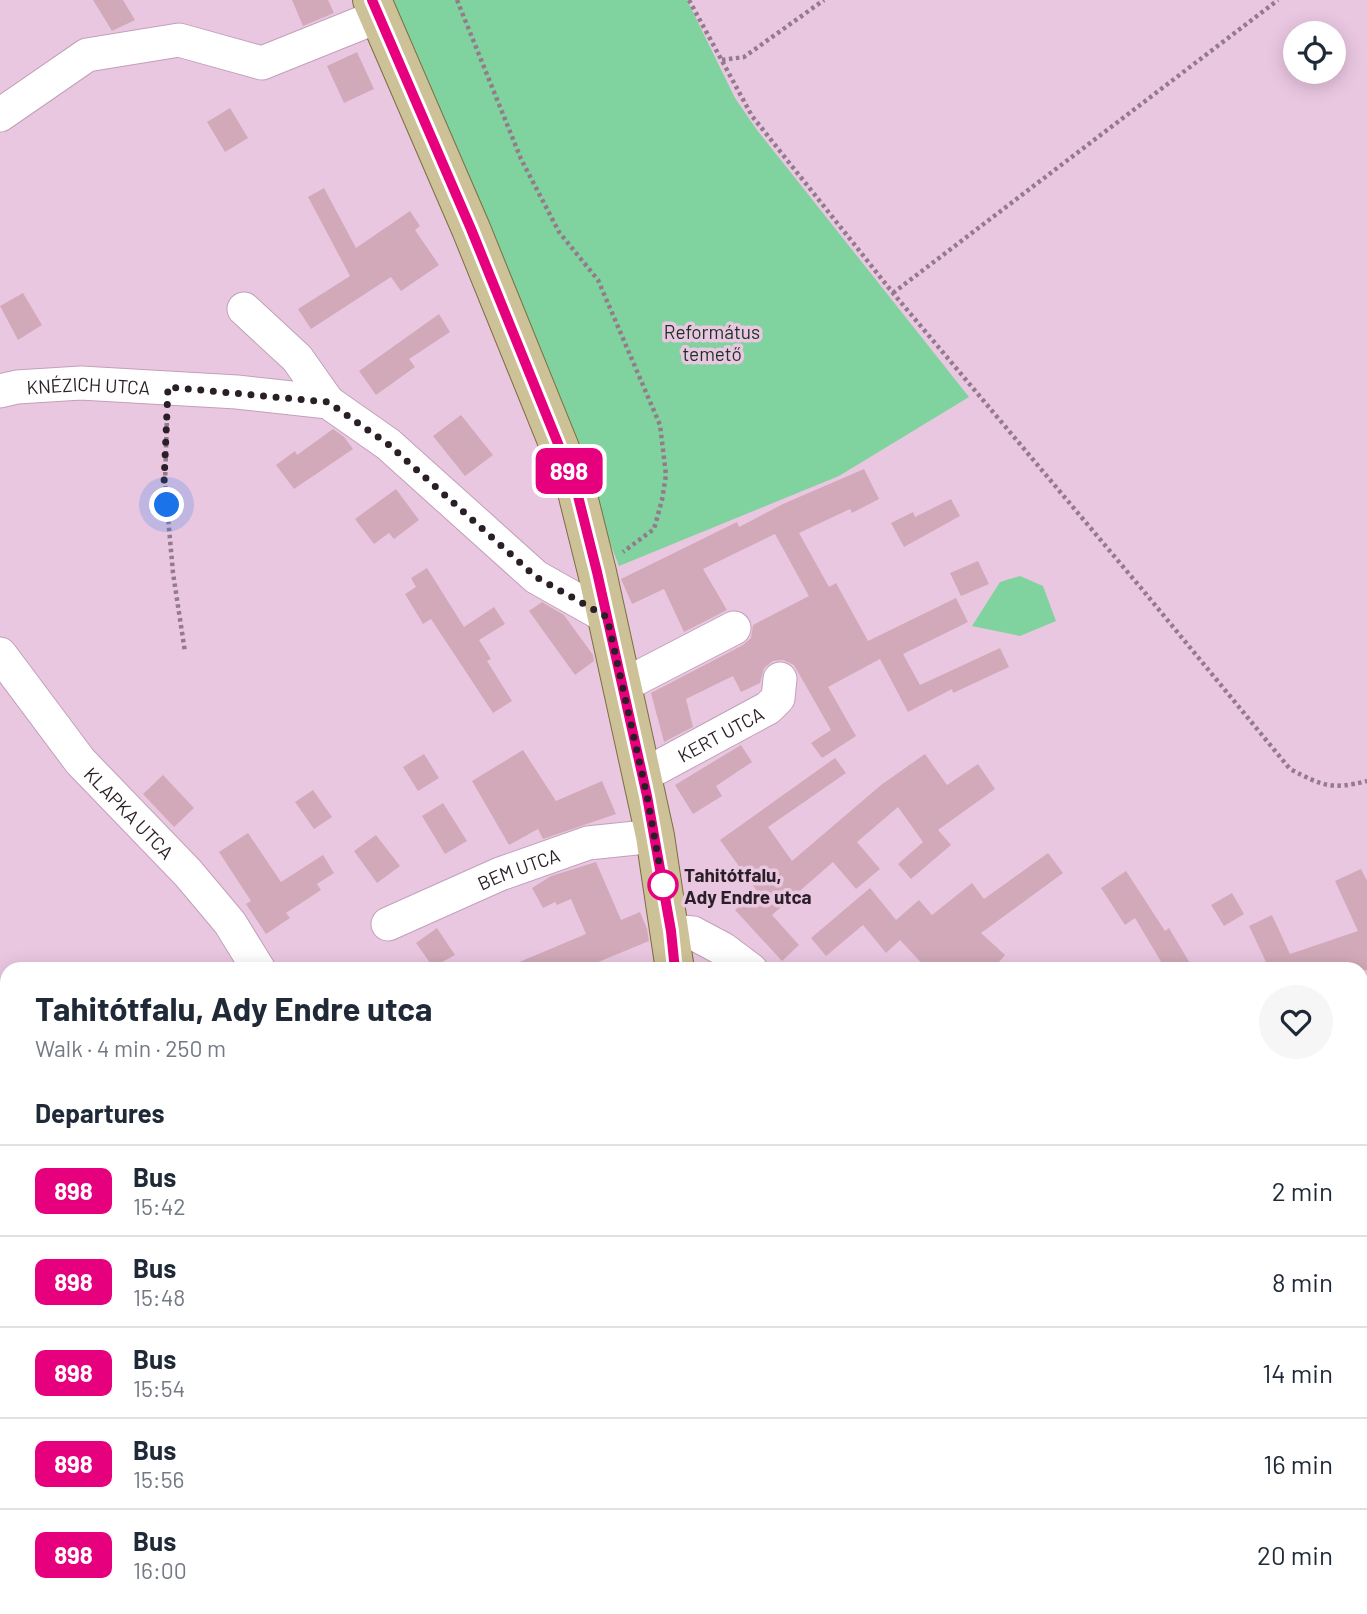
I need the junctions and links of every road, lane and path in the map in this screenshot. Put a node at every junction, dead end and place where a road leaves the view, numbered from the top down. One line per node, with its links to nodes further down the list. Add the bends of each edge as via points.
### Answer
1 (457, 0): 13 (path, via 520,159 559,232 598,279 660,425 666,475 654,529)
2 (689, 0): 6 (path)
3 (824, 0): 6 (path, via 744,57)
4 (1278, 0): 8 (path)
5 (376, 8): 7 (street, via 262,63 178,40 87,55); 13 (main road, via 576,488)
6 (722, 60): 8 (path, via 752,116)
7 (0, 116)
8 (893, 293): 21 (path, via 1290,769 1322,785 1345,787)
9 (244, 309): 12 (street, via 297,358)
10 (168, 387): 11 (street, KNÉZICH UTCA, via 81,383); 12 (street, KNÉZICH UTCA); 16 (path, via 164,483)
11 (0, 391)
12 (328, 402): 14 (street, KNÉZICH UTCA, via 388,444 536,577)
13 (597, 572): 14 (main road)
14 (607, 617): 19 (main road)
15 (734, 628): 19 (street)
16 (185, 652)
17 (0, 654): 25 (street, KLAPKA UTCA, via 80,761 188,873 230,923)
18 (780, 679): 20 (street, KERT UTCA, via 778,698 768,708)
19 (622, 686): 20 (main road)
20 (642, 776): 22 (main road)
21 (1367, 781)
22 (655, 836): 23 (street, BEM UTCA, via 588,843 500,874); 24 (main road)
23 (388, 924)
24 (671, 931): 26 (main road); 27 (street, via 693,933)
25 (254, 962)
26 (674, 962)
27 (740, 962)

